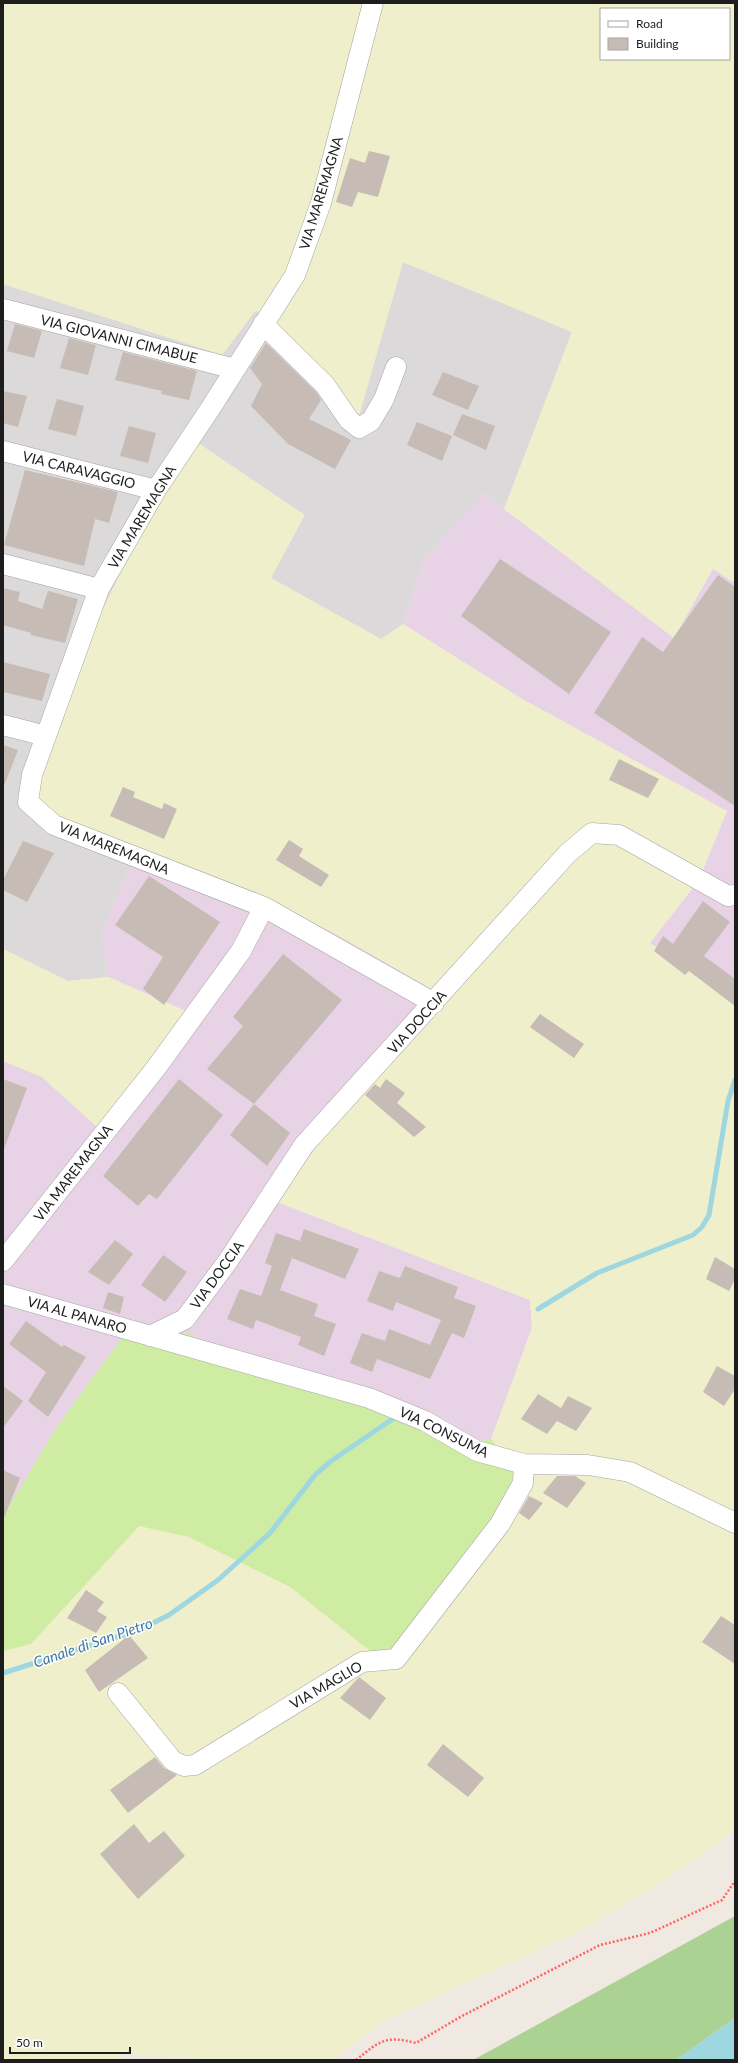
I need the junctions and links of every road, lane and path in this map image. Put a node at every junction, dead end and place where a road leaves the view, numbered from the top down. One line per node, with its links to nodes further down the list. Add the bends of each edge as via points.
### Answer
1 (373, 3): 3 (street, VIA MAREMAGNA, via 321,203 295,275)
2 (3, 309): 5 (street, VIA GIOVANNI CIMABUE)
3 (263, 324): 4 (street, via 325,385 349,420 359,428 372,421 384,399); 5 (street, VIA MAREMAGNA)
4 (396, 367)
5 (235, 369): 7 (street, VIA MAREMAGNA)
6 (3, 451): 7 (street, VIA CARAVAGGIO)
7 (156, 490): 9 (street, VIA MAREMAGNA)
8 (3, 564): 9 (street)
9 (99, 589): 11 (street, VIA MAREMAGNA)
10 (3, 725): 11 (street)
11 (46, 736): 13 (street, VIA MAREMAGNA, via 32,775 28,802 54,825)
12 (735, 895): 14 (street, VIA DOCCIA, via 728,896 619,835 592,833 568,853)
13 (264, 907): 14 (street, VIA MAREMAGNA); 15 (street, VIA MAREMAGNA, via 241,951 156,1068)
14 (434, 1003): 17 (street, VIA DOCCIA, via 304,1145 228,1261 185,1319)
15 (3, 1261)
16 (3, 1294): 17 (street, VIA AL PANARO)
17 (150, 1336): 18 (street, VIA CONSUMA, via 369,1398 425,1421 477,1451)
18 (524, 1464): 19 (street, VIA CONSUMA, via 588,1465 630,1472); 20 (street, VIA MAGLIO, via 523,1483 500,1524 396,1659 362,1662 195,1765 184,1766 173,1761)
19 (735, 1524)
20 (118, 1693)
21 (735, 1881): 22 (path, via 722,1900 650,1933 600,1945 462,2016 416,2043 397,2038 377,2043)
22 (356, 2060)

